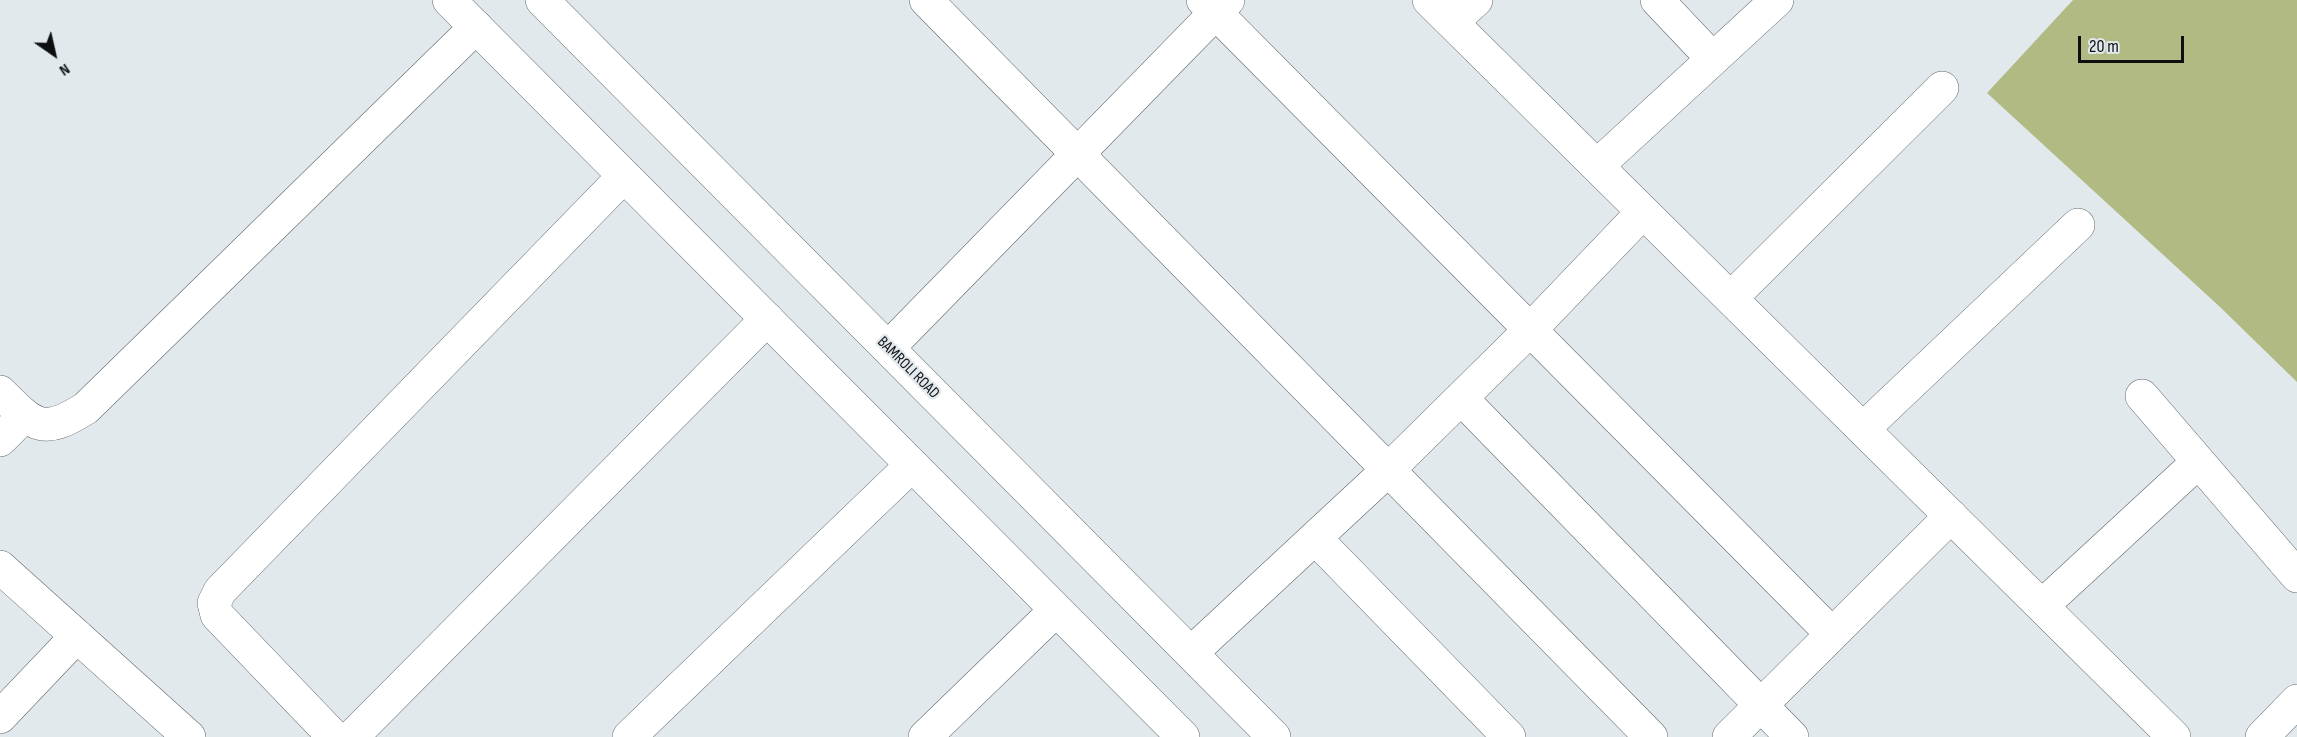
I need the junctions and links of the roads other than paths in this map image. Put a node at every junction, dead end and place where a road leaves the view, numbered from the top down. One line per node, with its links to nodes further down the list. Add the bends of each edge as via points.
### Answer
1 (449, 0): 9 (street)
2 (542, 0): 20 (street, BAMROLI ROAD)
3 (926, 0): 12 (street)
4 (1476, 0): 8 (street)
5 (1657, 0): 10 (street)
6 (1777, 0): 10 (street)
7 (1216, 4): 12 (street); 19 (street)
8 (1441, 11): 13 (street)
9 (476, 27): 14 (street); 24 (street, via 86,408 65,421 42,425)
10 (1713, 59): 13 (street)
11 (1942, 88): 17 (street)
12 (1079, 155): 20 (street); 29 (street)
13 (1597, 166): 15 (street)
14 (624, 176): 18 (street); 42 (street, via 220,591 214,603 217,615)
15 (1643, 212): 17 (street); 19 (street)
16 (2078, 225): 25 (street)
17 (1731, 298): 25 (street)
18 (766, 319): 28 (street); 45 (street)
19 (1530, 330): 23 (street); 36 (street)
20 (888, 348): 38 (street, BAMROLI ROAD)
21 (0, 392): 24 (street)
22 (2142, 396): 27 (street)
23 (1461, 398): 29 (street); 40 (street)
24 (24, 416): 26 (street)
25 (1863, 429): 30 (street)
26 (0, 440)
27 (2198, 462): 33 (street); 34 (street)
28 (912, 465): 35 (street); 46 (street)
29 (1388, 470): 31 (street); 51 (street)
30 (1951, 516): 34 (street); 36 (street)
31 (1315, 538): 38 (street); 50 (street)
32 (0, 567): 37 (street)
33 (2297, 576)
34 (2042, 606): 43 (street)
35 (1056, 610): 47 (street); 48 (street)
36 (1832, 634): 40 (street)
37 (77, 636): 41 (street); 44 (street)
38 (1191, 653): 49 (street, BAMROLI ROAD)
39 (2297, 701): 54 (street)
40 (1761, 706): 52 (street); 53 (street)
41 (0, 717)
42 (314, 730)
43 (2162, 733)
44 (189, 737)
45 (352, 737)
46 (629, 737)
47 (926, 737)
48 (1183, 737)
49 (1274, 737)
50 (1509, 737)
51 (1651, 737)
52 (1729, 737)
53 (1792, 737)
54 (2262, 737)

